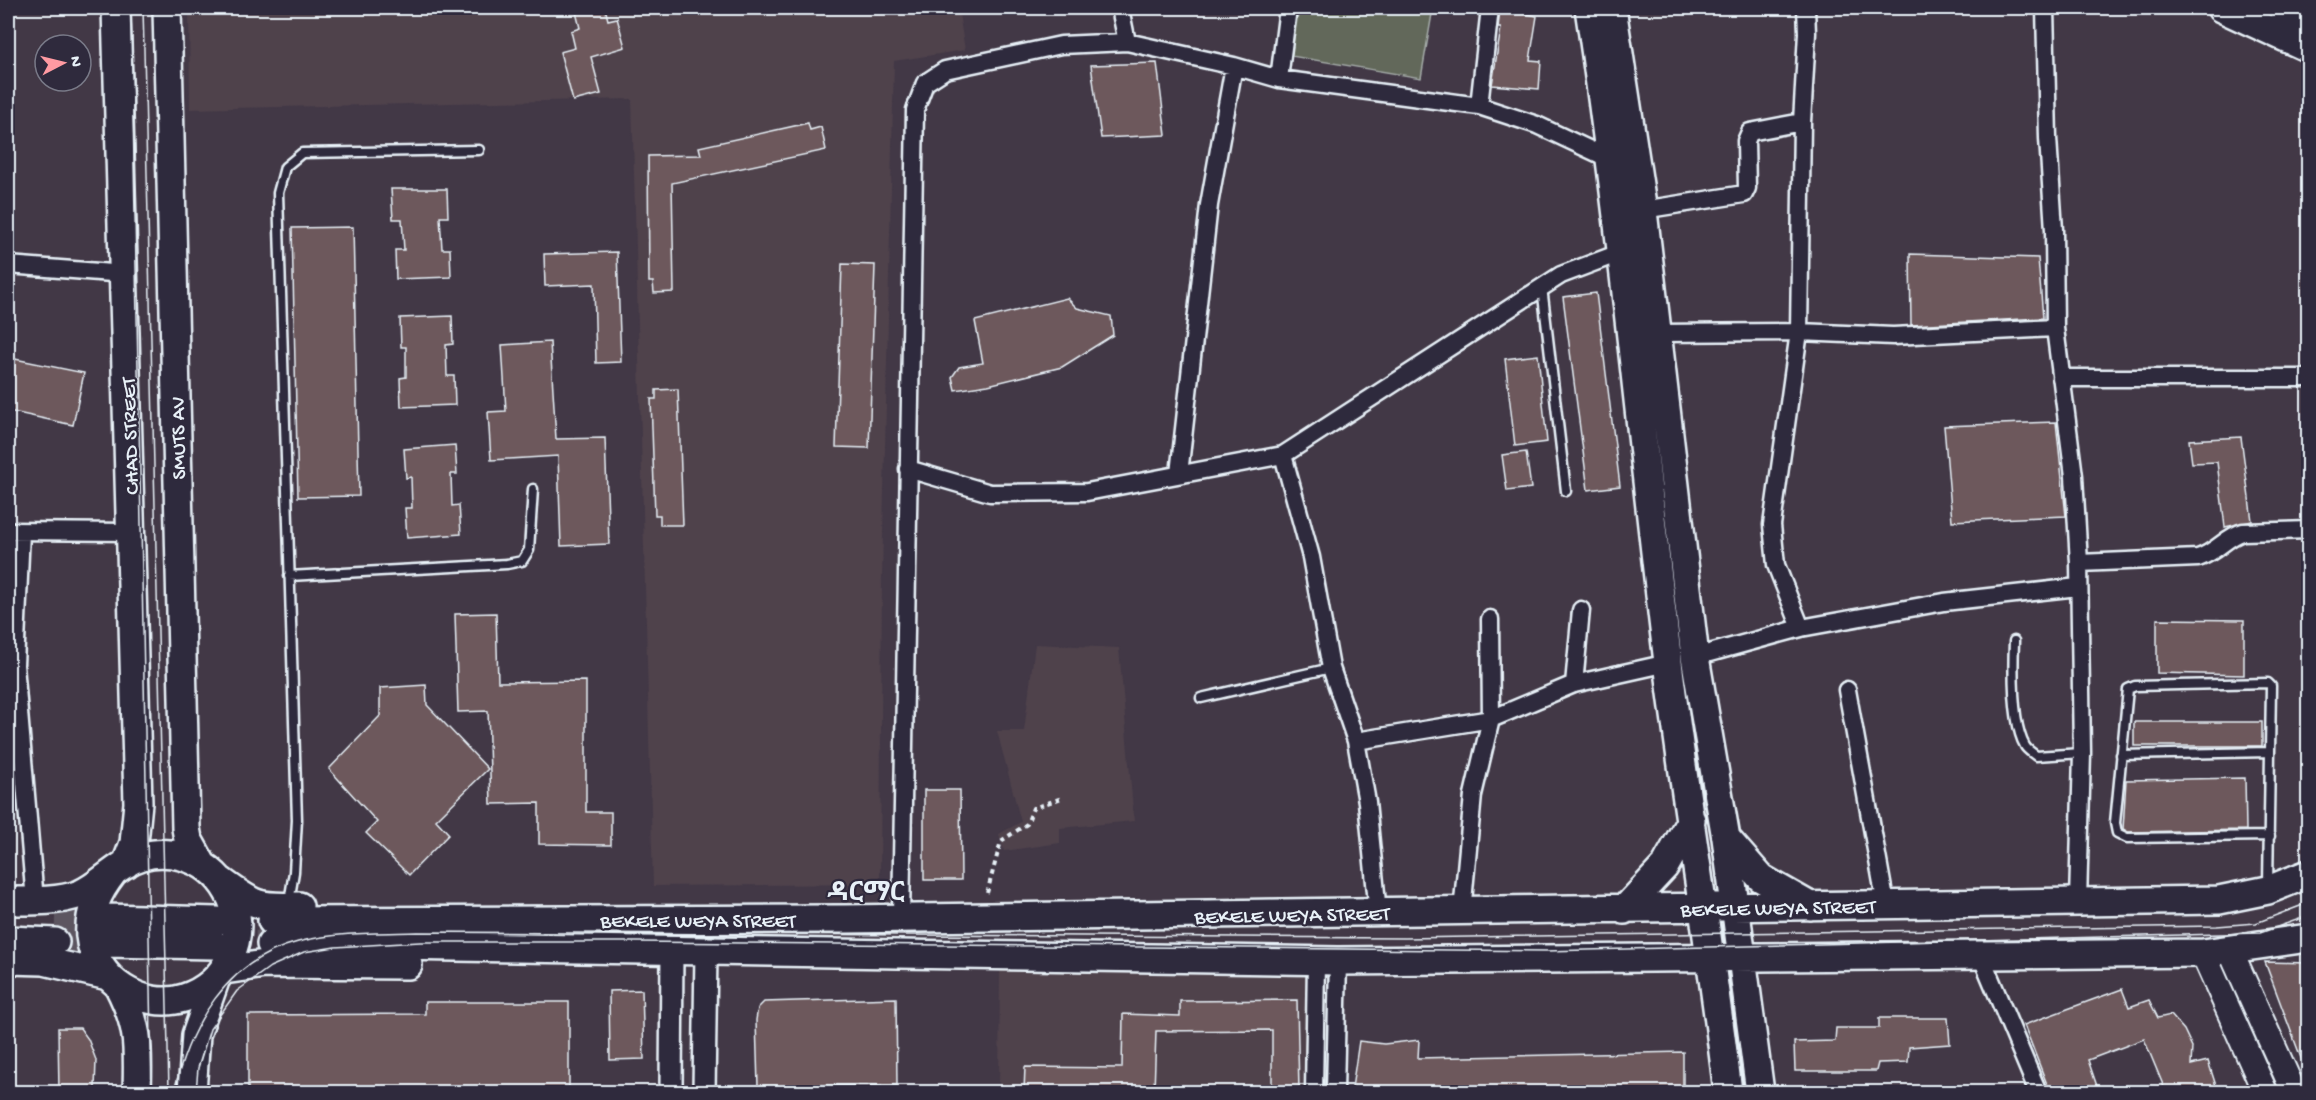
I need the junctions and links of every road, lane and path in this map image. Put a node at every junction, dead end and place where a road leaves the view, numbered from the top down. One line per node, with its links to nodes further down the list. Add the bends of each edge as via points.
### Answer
1 (116, 8): 24 (main road, CHAD STREET)
2 (167, 8): 62 (main road, SMUTS AV, via 186,828 188,839)
3 (1120, 8): 13 (street)
4 (1288, 8): 16 (street)
5 (1490, 8): 17 (street)
6 (1589, 8): 20 (main road)
7 (1612, 8): 20 (main road)
8 (1806, 8): 18 (street)
9 (2044, 8): 26 (street)
10 (2221, 8): 14 (main road)
11 (2282, 8): 12 (main road)
12 (2308, 20)
13 (1127, 42): 15 (street); 32 (street, via 1061,45 945,70 925,83 915,110)
14 (2308, 48)
15 (1234, 66): 16 (street); 33 (street, via 1209,205)
16 (1279, 79): 17 (street)
17 (1479, 106): 20 (street, via 1537,125)
18 (1802, 122): 21 (street, via 1750,132 1746,141 1744,194); 27 (street)
19 (479, 150): 40 (lane, via 302,153 285,167 278,193)
20 (1624, 162): 21 (main road)
21 (1630, 212): 22 (main road); 28 (main road)
22 (1622, 252): 25 (street, via 1561,275); 47 (main road)
23 (8, 265): 24 (street)
24 (125, 274): 38 (main road, CHAD STREET)
25 (1542, 287): 31 (street); 35 (lane)
26 (2055, 328): 27 (street, via 1893,336); 29 (street)
27 (1799, 332): 28 (street); 44 (street, via 1772,525 1776,565)
28 (1657, 333): 46 (main road)
29 (2061, 378): 30 (street); 39 (street, via 2074,476)
30 (2308, 378)
31 (1283, 455): 33 (street); 48 (street, via 1311,557)
32 (908, 469): 33 (street, via 990,493 1087,492); 76 (street)
33 (1179, 474)
34 (533, 489): 40 (lane, via 529,550 522,561)
35 (1566, 491)
36 (2308, 530): 39 (street, via 2243,532 2213,553 2198,558)
37 (14, 532): 38 (street); 77 (street, via 15,665)
38 (132, 532): 61 (main road, CHAD STREET, via 138,803 135,843)
39 (2079, 563): 41 (street)
40 (289, 576): 78 (lane, via 297,820 294,872)
41 (2078, 587): 44 (street, via 1944,602); 55 (street)
42 (1581, 610): 49 (street)
43 (1490, 618): 52 (street)
44 (1801, 628): 46 (street)
45 (2014, 641): 55 (lane, via 2013,676 2025,747 2036,756)
46 (1695, 657): 60 (main road)
47 (1668, 663): 49 (street); 58 (main road)
48 (1330, 668): 51 (lane); 53 (street)
49 (1574, 684): 52 (street)
50 (1846, 690): 68 (street)
51 (1201, 698)
52 (1491, 719): 53 (street); 73 (street, via 1473,795)
53 (1356, 741): 74 (street, via 1367,802)
54 (2270, 752): 56 (lane); 56 (lane, via 2271,686 2261,681 2131,687 2126,692); 59 (lane)
55 (2082, 753): 67 (street)
56 (2121, 755): 59 (lane, via 2117,833 2127,838)
57 (1062, 798): 65 (path, via 1033,808 1027,824 1001,841)
58 (1691, 820): 71 (main road); 72 (main road, via 1665,866)
59 (2270, 836): 64 (lane)
60 (1726, 838): 69 (main road, via 1761,878); 70 (main road)
61 (119, 869): 62 (main road, via 141,857 166,853); 77 (main road); 93 (main road, via 94,901 90,926 93,950)
62 (211, 873): 78 (main road); 87 (main road, via 230,898 236,916 235,945)
63 (2308, 874): 64 (main road, BEKELE WEYA STREET)
64 (2268, 890): 67 (main road, BEKELE WEYA STREET, via 2219,900)
65 (987, 893)
66 (8, 901): 77 (main road)
67 (2078, 902): 68 (main road, BEKELE WEYA STREET)
68 (1886, 905): 69 (main road, BEKELE WEYA STREET)
69 (1812, 907): 70 (main road, BEKELE WEYA STREET)
70 (1736, 908): 71 (main road, BEKELE WEYA STREET); 89 (main road)
71 (1705, 909): 72 (main road, BEKELE WEYA STREET); 90 (main road)
72 (1624, 910): 73 (main road, BEKELE WEYA STREET)
73 (1462, 912): 74 (main road, BEKELE WEYA STREET)
74 (1378, 913): 76 (main road, BEKELE WEYA STREET)
75 (8, 915): 77 (main road)
76 (901, 919): 78 (main road, BEKELE WEYA STREET, via 846,919 800,910 651,905 381,903)
77 (49, 920): 81 (main road)
78 (277, 924): 84 (main road, BEKELE WEYA STREET)
79 (105, 930): 87 (main road)
80 (2308, 938): 83 (main road, BEKELE WEYA STREET)
81 (8, 940)
82 (672, 950): 84 (main road, BEKELE WEYA STREET); 85 (main road, BEKELE WEYA STREET); 96 (street)
83 (2230, 950): 86 (main road, BEKELE WEYA STREET); 104 (main road)
84 (645, 951): 87 (main road, via 518,964 265,964)
85 (706, 952): 92 (main road, BEKELE WEYA STREET); 97 (street)
86 (2203, 952): 88 (main road, BEKELE WEYA STREET); 103 (main road)
87 (218, 954): 93 (main road, via 193,995 168,1001 144,998); 95 (main road, via 196,1035)
88 (1981, 956): 89 (main road, BEKELE WEYA STREET); 102 (street)
89 (1742, 957): 90 (main road, BEKELE WEYA STREET); 101 (main road)
90 (1712, 958): 92 (main road, BEKELE WEYA STREET); 100 (main road)
91 (8, 960): 93 (main road, via 44,962)
92 (1327, 961): 98 (street); 99 (street)
93 (113, 980): 94 (main road, via 133,1013 138,1042)
94 (137, 1092)
95 (192, 1092)
96 (671, 1092)
97 (704, 1092)
98 (1314, 1092)
99 (1335, 1092)
100 (1728, 1092)
101 (1760, 1092)
102 (2038, 1092)
103 (2265, 1092)
104 (2294, 1092)

